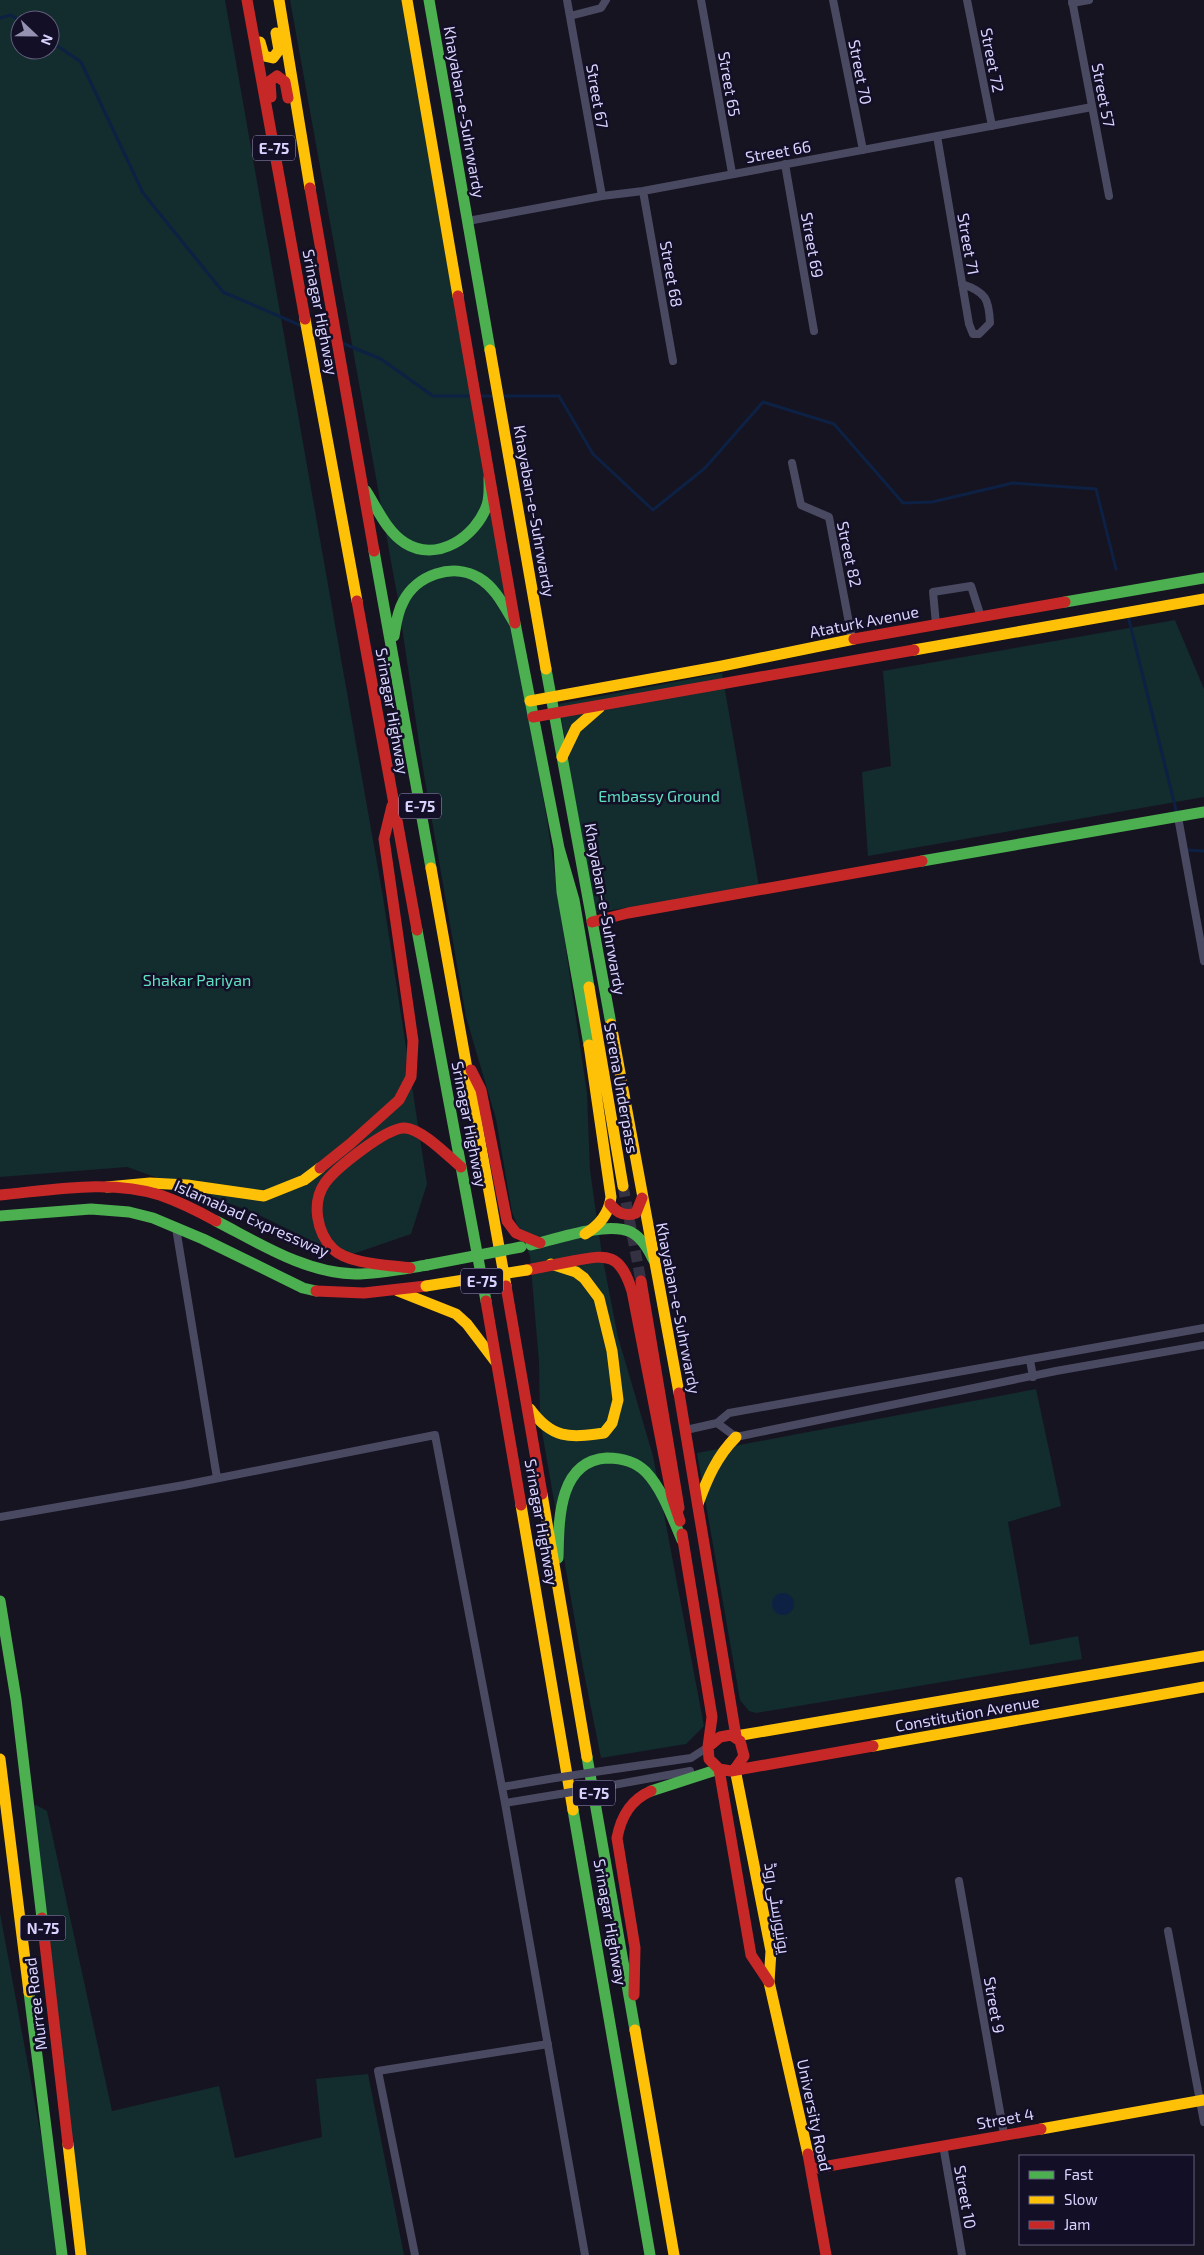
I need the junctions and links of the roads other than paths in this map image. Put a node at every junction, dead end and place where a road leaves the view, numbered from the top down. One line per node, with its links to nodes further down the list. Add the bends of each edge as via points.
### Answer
1 (247, 0): 26 (main road, Srinagar Highway / E-75)
2 (254, 0): 3 (main road, via 263,54 271,58 279,50)
3 (270, 0)
4 (279, 0): 25 (main road, Srinagar Highway / E-75)
5 (407, 0): 30 (main road)
6 (429, 0): 24 (main road, Khayaban-e-Suhrwardy)
7 (567, 0): 14 (street, Street 67)
8 (606, 0): 14 (street, via 601,8)
9 (701, 0): 20 (street, Street 65)
10 (833, 0): 18 (street, Street 70)
11 (967, 0): 16 (street, Street 72)
12 (1089, 0): 13 (street)
13 (1072, 2): 15 (street, Street 57)
14 (570, 16): 22 (street, Street 67)
15 (1092, 107): 16 (street, Street 66); 23 (street, Street 57)
16 (992, 126): 17 (street, Street 66)
17 (937, 136): 18 (street, Street 66); 27 (street, Street 71)
18 (863, 150): 19 (street, Street 66)
19 (786, 164): 20 (street, Street 66); 28 (street, Street 69)
20 (732, 173): 21 (street, Street 66)
21 (644, 191): 22 (street, Street 66); 31 (street, Street 68)
22 (602, 196): 24 (street, Street 66)
23 (1109, 196)
24 (468, 221): 29 (main road, Khayaban-e-Suhrwardy)
25 (322, 253): 26 (main road, via 310,220 285,82 274,77 269,88 298,248); 34 (main road, Srinagar Highway / E-75)
26 (298, 276): 48 (main road, Srinagar Highway / E-75)
27 (962, 284): 27 (street, Street 71, via 973,334 979,334 990,323 988,301 979,290)
28 (814, 331)
29 (488, 340): 30 (main road); 42 (main road, Khayaban-e-Suhrwardy)
30 (467, 343): 33 (main road)
31 (673, 361)
32 (792, 463): 40 (street, Street 82, via 801,505 829,517)
33 (489, 478): 34 (main road, via 487,505 474,529 458,542 439,549 412,547 403,542 392,531); 38 (main road)
34 (361, 483): 41 (main road, Srinagar Highway / E-75)
35 (1204, 578): 37 (main road, Ataturk Avenue)
36 (1204, 599): 44 (main road)
37 (982, 617): 39 (main road, Ataturk Avenue); 39 (street, via 971,586 933,592)
38 (515, 624): 41 (main road, via 485,582 467,572 450,570 433,574 417,583 406,596 397,619); 43 (main road)
39 (936, 624): 40 (main road, Ataturk Avenue)
40 (852, 639): 42 (main road, Ataturk Avenue)
41 (393, 650): 54 (main road, Srinagar Highway / E-75)
42 (551, 697): 43 (main road, Ataturk Avenue); 45 (main road, Khayaban-e-Suhrwardy)
43 (530, 701): 46 (main road)
44 (604, 705): 45 (main road); 47 (main road, via 573,732)
45 (554, 714): 46 (main road); 47 (main road, Khayaban-e-Suhrwardy)
46 (533, 718): 51 (main road)
47 (562, 757): 52 (main road, Khayaban-e-Suhrwardy)
48 (393, 800): 55 (main road, Srinagar Highway / E-75); 57 (main road, via 384,839 413,1041 411,1077 400,1100 304,1180 264,1196 187,1185 150,1183)
49 (1204, 812): 50 (main road)
50 (1178, 817): 52 (main road, via 628,913); 53 (street)
51 (559, 848): 56 (main road, Serena Underpass, via 574,900); 60 (main road, via 562,892 601,1118 611,1189)
52 (592, 922): 59 (main road, Khayaban-e-Suhrwardy)
53 (1204, 961)
54 (462, 1051): 64 (main road, via 481,1090 507,1221 516,1233); 77 (main road, Srinagar Highway / E-75)
55 (461, 1168): 67 (main road, via 421,1134 405,1128 381,1136 325,1183 318,1201 317,1219 334,1250 351,1259); 74 (main road, Srinagar Highway / E-75)
56 (623, 1186)
57 (107, 1187): 58 (main road, Islamabad Expressway); 67 (main road, Islamabad Expressway, via 134,1189 159,1196 325,1270 366,1273)
58 (0, 1195)
59 (642, 1198): 60 (main road, via 632,1215 620,1213); 65 (main road, Khayaban-e-Suhrwardy)
60 (610, 1204): 63 (main road, via 604,1219)
61 (0, 1216): 62 (main road, via 101,1210 129,1212)
62 (176, 1228): 69 (main road, via 303,1288 336,1294); 81 (street)
63 (586, 1234): 64 (main road, Islamabad Expressway); 65 (main road, Islamabad Expressway, via 609,1229 625,1230 641,1239)
64 (540, 1243): 67 (main road, Islamabad Expressway, bridge)
65 (653, 1259): 79 (main road, Khayaban-e-Suhrwardy)
66 (551, 1264): 69 (main road, bridge); 77 (main road, via 576,1272 599,1298 612,1351 618,1400 612,1423 604,1433 570,1437 552,1433 539,1423); 84 (main road, via 602,1255 613,1259 625,1270 672,1497)
67 (410, 1268)
68 (641, 1281): 84 (main road, via 676,1479)
69 (398, 1291): 74 (main road, via 456,1314)
70 (1204, 1328): 72 (street)
71 (1204, 1345): 75 (street)
72 (1052, 1355): 73 (street); 75 (street)
73 (1030, 1360): 76 (street); 78 (street, via 730,1412)
74 (498, 1364): 111 (main road, Srinagar Highway / E-75)
75 (1056, 1371): 76 (street)
76 (1033, 1377): 80 (street)
77 (526, 1403): 86 (main road, Srinagar Highway / E-75)
78 (717, 1423): 79 (street); 80 (street)
79 (686, 1430): 82 (main road, Khayaban-e-Suhrwardy)
80 (736, 1438): 82 (main road, via 714,1464)
81 (217, 1478): 83 (street); 97 (street, via 435,1435)
82 (698, 1505): 89 (main road, Khayaban-e-Suhrwardy)
83 (0, 1517)
84 (680, 1521): 85 (main road)
85 (682, 1540): 86 (main road, via 655,1485 640,1468 621,1458 599,1458 585,1465 569,1484 562,1500); 90 (main road)
86 (558, 1591): 104 (main road, Srinagar Highway / E-75)
87 (0, 1601): 98 (main road, Murree Road / N-75, via 8,1640)
88 (1204, 1656): 92 (main road, Constitution Avenue)
89 (728, 1684): 90 (main road); 92 (main road, Khayaban-e-Suhrwardy)
90 (708, 1688): 93 (main road, via 712,1716)
91 (1204, 1688): 96 (main road, Constitution Avenue)
92 (736, 1736): 93 (main road, via 729,1734 716,1738); 96 (main road, via 742,1742 744,1756)
93 (708, 1747): 95 (main road, via 709,1759); 97 (street, bridge, via 691,1758)
94 (0, 1759): 99 (main road, Murree Road / N-75)
95 (716, 1767): 96 (main road, via 726,1771); 100 (street, bridge); 103 (main road, یونیورسٹی روڈ, via 751,1955); 104 (main road, via 644,1794 626,1810 620,1823 617,1838 635,1948)
96 (735, 1769): 103 (main road, یونیورسٹی روڈ, via 771,1951)
97 (502, 1787): 100 (street)
98 (27, 1796): 99 (main road); 113 (main road, Murree Road / N-75)
99 (6, 1799): 112 (main road, Murree Road / N-75)
100 (505, 1803): 105 (street)
101 (959, 1881): 108 (street, Street 9)
102 (1168, 1931): 106 (street)
103 (769, 1982): 110 (main road, University Road)
104 (632, 2012): 118 (main road, Srinagar Highway / E-75)
105 (548, 2044): 114 (street, via 378,2071); 115 (street)
106 (1202, 2100): 107 (street); 108 (main road, Street 4)
107 (1204, 2122)
108 (1004, 2134): 109 (main road, Street 4)
109 (943, 2144): 110 (main road, Street 4); 120 (street, Street 10)
110 (811, 2169): 119 (main road, University Road)
111 (648, 2240): 116 (street); 117 (main road, Srinagar Highway / E-75)
112 (62, 2255)
113 (81, 2255)
114 (415, 2255)
115 (585, 2255)
116 (642, 2255)
117 (650, 2255)
118 (674, 2255)
119 (826, 2255)
120 (962, 2255)

